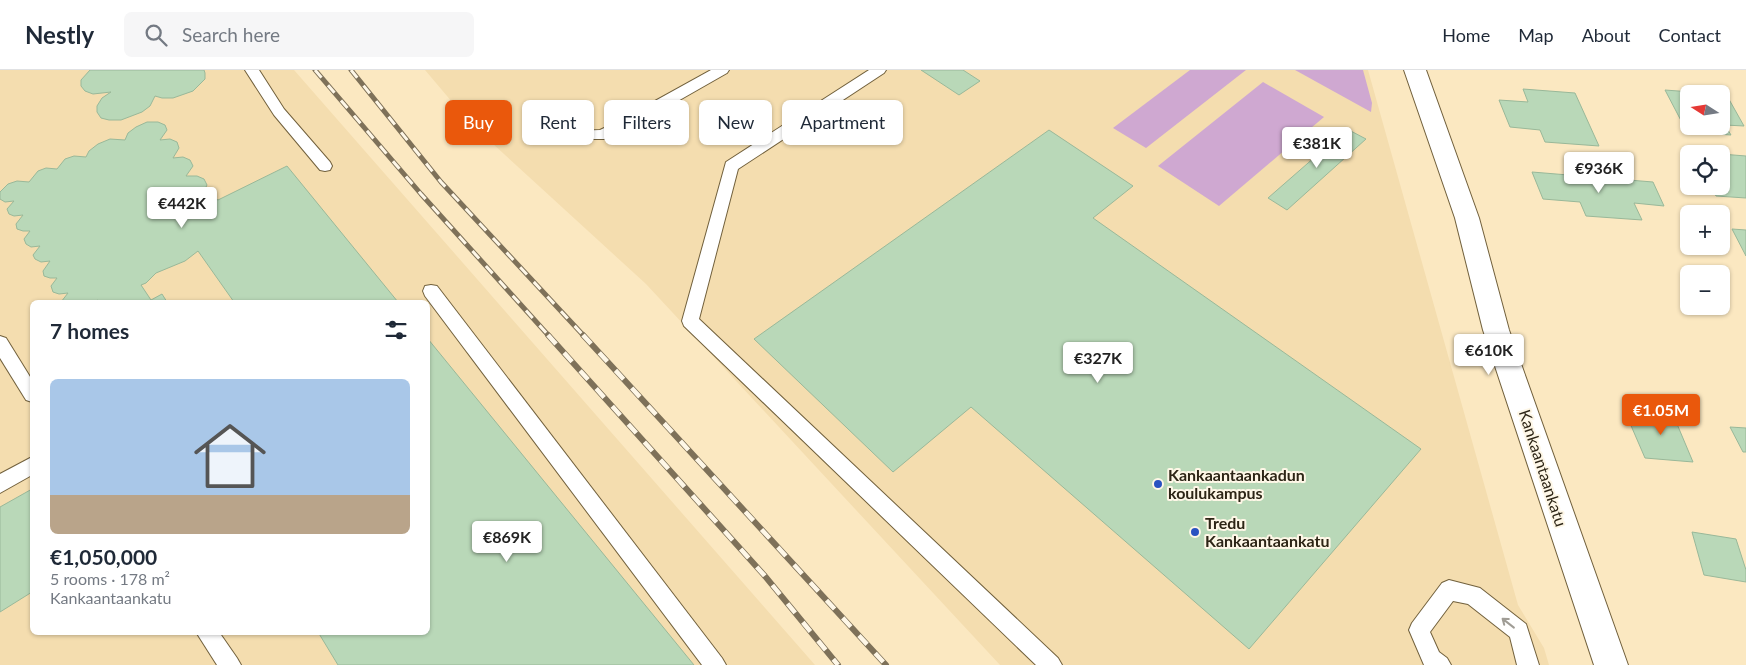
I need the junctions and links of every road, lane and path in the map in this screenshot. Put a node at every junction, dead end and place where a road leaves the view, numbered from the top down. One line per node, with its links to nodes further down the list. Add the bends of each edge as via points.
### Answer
1 (252, 70): 6 (lane, via 279,112)
2 (722, 70): 5 (lane, via 622,126)
3 (879, 70): 15 (lane, via 731,166 690,321)
4 (1415, 70): 18 (street, Kankaantaankatu, via 1467,218 1496,330)
5 (594, 135)
6 (325, 166)
7 (431, 290): 14 (lane)
8 (0, 344): 9 (lane)
9 (30, 392)
10 (30, 466): 11 (lane)
11 (0, 484)
12 (208, 635): 13 (lane)
13 (230, 665)
14 (715, 665)
15 (1052, 665)
16 (1440, 665): 17 (lane, one-way to 16, via 1519,631 1473,595 1448,590 1418,630 1432,659)
17 (1528, 665)
18 (1611, 665)

